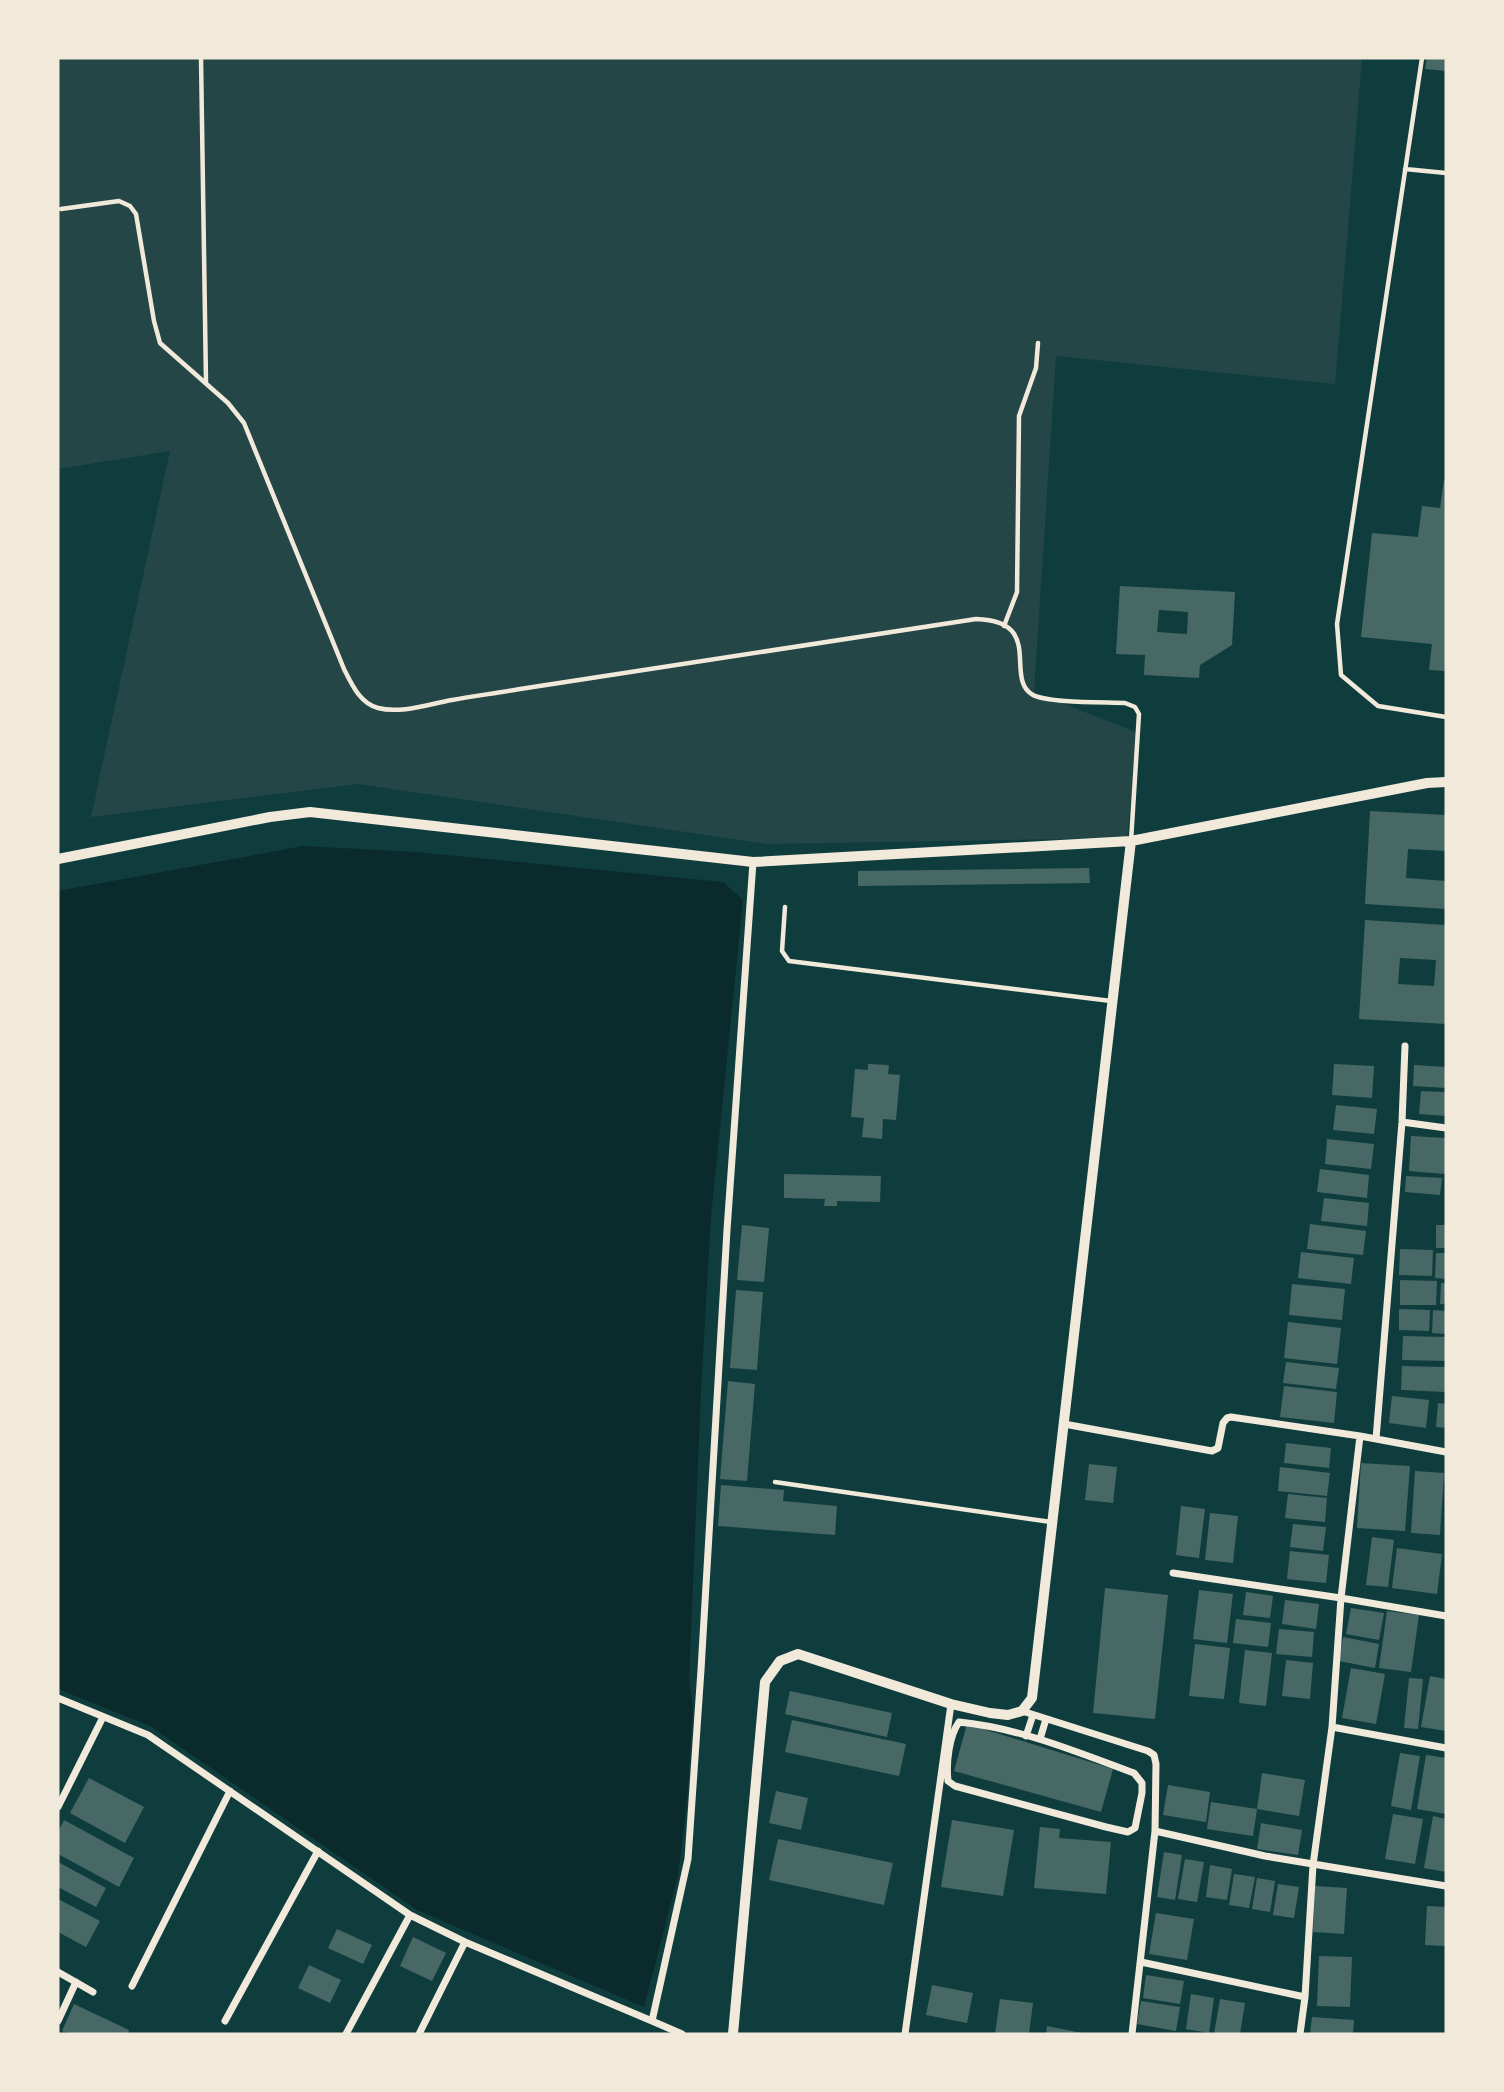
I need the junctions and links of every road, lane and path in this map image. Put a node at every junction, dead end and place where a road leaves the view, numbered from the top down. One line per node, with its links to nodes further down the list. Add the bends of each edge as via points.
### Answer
1 (201, 58): 7 (lane)
2 (1422, 58): 3 (lane)
3 (1405, 169): 4 (lane); 9 (lane, via 1337,624 1341,675 1378,706)
4 (1446, 173)
5 (61, 209): 7 (lane, via 119,201 131,206 160,343)
6 (1038, 343): 8 (lane, via 1036,368 1020,416 1017,592)
7 (206, 383): 8 (lane, via 244,424 344,669 360,696 380,708 418,707 976,619)
8 (1004, 626): 11 (lane, via 1018,640 1022,680 1029,693 1045,699 1125,703 1139,713)
9 (1446, 717)
10 (1446, 782): 11 (street)
11 (1131, 841): 13 (street); 15 (street)
12 (58, 859): 13 (street, via 310,812)
13 (753, 862): 53 (street, via 688,1859)
14 (785, 907): 15 (lane, via 782,951 789,961)
15 (1112, 1001): 19 (street)
16 (1405, 1046): 17 (street)
17 (1402, 1122): 18 (street); 21 (street)
18 (1446, 1128)
19 (1064, 1424): 20 (street, via 1212,1451 1218,1448 1223,1423 1231,1417); 24 (street)
20 (1360, 1436): 21 (street); 26 (street)
21 (1376, 1439): 22 (street)
22 (1446, 1452)
23 (775, 1482): 24 (lane)
24 (1051, 1522): 30 (street)
25 (1173, 1573): 26 (street)
26 (1341, 1598): 27 (street); 33 (street)
27 (1446, 1616)
28 (58, 1698): 31 (street)
29 (951, 1704): 30 (street, via 1008,1715); 57 (street, via 797,1654 780,1661 765,1682); 58 (street)
30 (1027, 1713): 32 (street); 34 (street)
31 (103, 1717): 37 (street, via 148,1735); 38 (street)
32 (1046, 1719): 35 (street); 39 (street, via 1154,1755)
33 (1332, 1727): 36 (street); 41 (street)
34 (1026, 1735): 35 (street); 35 (street, via 959,1722 954,1729 948,1780 955,1786 1106,1827 1128,1832 1135,1828 1142,1783 1134,1773)
35 (1040, 1738)
36 (1446, 1748)
37 (230, 1791): 40 (street); 48 (street)
38 (58, 1807)
39 (1155, 1831): 41 (street); 45 (street)
40 (318, 1851): 43 (street); 52 (street)
41 (1312, 1865): 42 (street); 50 (street)
42 (1446, 1886)
43 (410, 1916): 44 (street); 54 (street)
44 (465, 1942): 53 (street); 55 (street)
45 (1141, 1962): 50 (street); 59 (street)
46 (58, 1972): 47 (street)
47 (76, 1982): 49 (street); 51 (street)
48 (132, 1986)
49 (93, 1992)
50 (1305, 1997): 60 (street)
51 (58, 2021)
52 (225, 2021)
53 (652, 2021): 56 (street)
54 (346, 2034)
55 (419, 2034)
56 (682, 2034)
57 (733, 2034)
58 (905, 2034)
59 (1132, 2034)
60 (1300, 2034)

